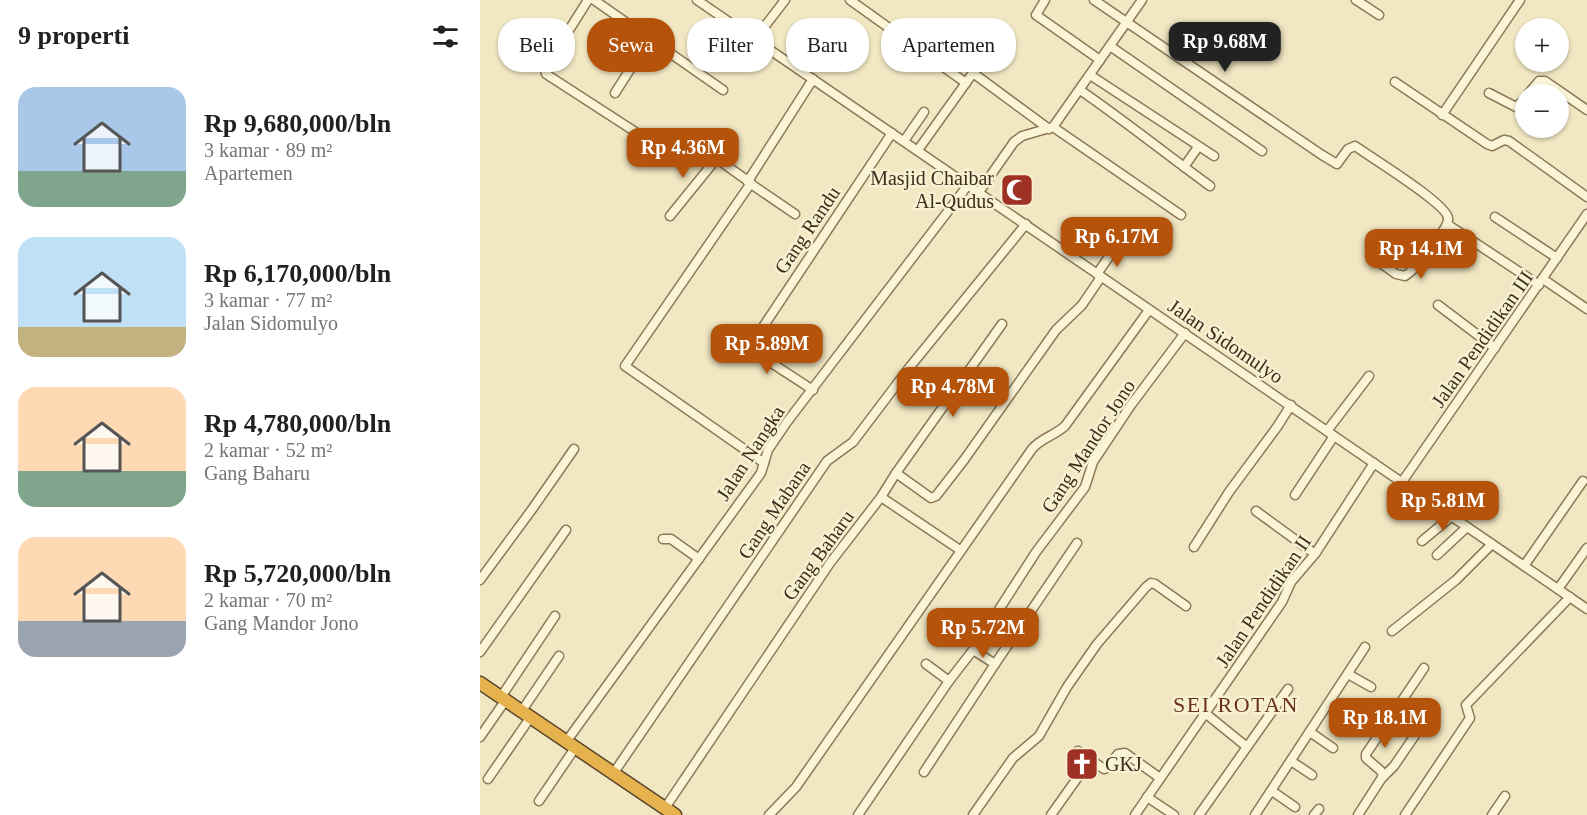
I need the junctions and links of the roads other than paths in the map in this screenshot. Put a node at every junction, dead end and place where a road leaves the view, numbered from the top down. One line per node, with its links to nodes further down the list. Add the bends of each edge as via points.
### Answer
1 (588, 0): 40 (street, via 544,69 546,74)
2 (594, 0): 12 (street)
3 (697, 0): 13 (street, Jalan Sidomulyo)
4 (785, 0): 14 (street)
5 (850, 0): 25 (street)
6 (1045, 0): 19 (street, via 1036,15)
7 (1094, 0): 15 (street)
8 (1142, 0): 15 (street)
9 (1356, 0): 11 (street)
10 (1520, 0): 36 (street)
11 (1378, 15)
12 (621, 18)
13 (724, 18)
14 (771, 18)
15 (1126, 23): 16 (street); 59 (street, via 1335,163 1348,149 1360,149 1443,208)
16 (1110, 46): 19 (street); 44 (street)
17 (774, 52): 23 (street, Jalan Sidomulyo)
18 (675, 56): 28 (street)
19 (1100, 60): 22 (street)
20 (628, 72): 30 (street)
21 (973, 73): 25 (street); 37 (street)
22 (1090, 75): 29 (street); 42 (street)
23 (813, 79): 38 (street, Jalan Sidomulyo); 48 (street)
24 (1395, 82): 36 (street)
25 (966, 83): 43 (street)
26 (1536, 84): 27 (street)
27 (1549, 84)
28 (723, 90)
29 (1080, 90): 37 (street); 47 (street)
30 (615, 93)
31 (1489, 93): 33 (street)
32 (1569, 98): 34 (street)
33 (1515, 106)
34 (1587, 110)
35 (924, 112): 39 (street)
36 (1442, 115): 52 (street, via 1490,146 1509,141)
37 (1051, 128): 51 (street, via 1014,142); 55 (street)
38 (892, 133): 39 (street, Jalan Sidomulyo); 72 (street, Gang Randu, via 751,345 752,350)
39 (904, 141): 43 (street, Jalan Sidomulyo)
40 (651, 142)
41 (699, 146): 46 (street)
42 (1198, 147): 45 (street); 47 (street)
43 (918, 150): 49 (street, Jalan Sidomulyo)
44 (1262, 151)
45 (1214, 156)
46 (717, 158): 48 (street); 56 (street)
47 (1184, 167): 50 (street)
48 (749, 182): 53 (street); 76 (street, via 625,366)
49 (968, 185): 51 (street, Jalan Sidomulyo); 72 (street, Jalan Nangka)
50 (1210, 186)
51 (979, 192): 58 (street, Jalan Sidomulyo)
52 (1587, 196)
53 (795, 213)
54 (1587, 214): 61 (street, Jalan Pendidikan III)
55 (1181, 215)
56 (670, 216)
57 (1495, 217): 61 (street)
58 (1026, 224): 63 (street, Jalan Sidomulyo); 131 (street, Gang Mabana, via 853,442 827,461)
59 (1447, 224): 62 (street, via 1404,276); 64 (street)
60 (1115, 248): 63 (street)
61 (1557, 258): 64 (street, Jalan Pendidikan III)
62 (1375, 259)
63 (1099, 275): 67 (street, Jalan Sidomulyo); 78 (street, via 1082,305 1056,330 936,496 932,498)
64 (1541, 282): 66 (street); 70 (street, Jalan Pendidikan III)
65 (1438, 305): 70 (street)
66 (1587, 309)
67 (1149, 310): 69 (street, Jalan Sidomulyo); 93 (street, via 1068,422 1032,449)
68 (1002, 324): 78 (street, Gang Baharu)
69 (1185, 333): 73 (street, Jalan Sidomulyo); 106 (street, Gang Mandor Jono, via 1124,414 1093,462 1085,487 1036,552)
70 (1495, 348): 80 (street, Jalan Pendidikan III)
71 (1369, 376): 74 (street)
72 (813, 390): 76 (street, Jalan Nangka, via 772,443)
73 (1291, 405): 74 (street, Jalan Sidomulyo); 91 (street)
74 (1331, 434): 77 (street, Jalan Sidomulyo); 81 (street)
75 (574, 448): 98 (street)
76 (764, 462): 96 (street, Jalan Nangka)
77 (1374, 463): 80 (street, Jalan Sidomulyo); 94 (street, Jalan Pendidikan II)
78 (896, 473): 82 (street, Gang Baharu)
79 (1583, 481): 97 (street)
80 (1402, 482): 84 (street, Jalan Sidomulyo)
81 (1295, 495)
82 (881, 497): 93 (street); 142 (street, Gang Baharu, via 831,563)
83 (1256, 511): 94 (street)
84 (1450, 515): 85 (street, Jalan Sidomulyo); 88 (street)
85 (1467, 527): 90 (street, Jalan Sidomulyo); 95 (street)
86 (566, 530): 107 (street)
87 (663, 539): 96 (street, via 671,539)
88 (1422, 541)
89 (1077, 543): 110 (street)
90 (1492, 544): 97 (street, Jalan Sidomulyo); 104 (street, via 1456,580)
91 (1194, 547)
92 (1587, 548): 99 (street)
93 (960, 550): 143 (street, via 796,787)
94 (1315, 554): 119 (street, Jalan Pendidikan II, via 1291,582 1282,602)
95 (1437, 555)
96 (699, 559): 125 (street, Jalan Nangka)
97 (1524, 566): 99 (street, Jalan Sidomulyo)
98 (480, 580)
99 (1558, 589): 100 (street, Jalan Sidomulyo)
100 (1570, 597): 102 (street, Jalan Sidomulyo); 152 (street, via 1466,705 1470,718)
101 (1186, 606): 145 (street, via 1157,585 1149,584 1097,644 1039,736 1013,758)
102 (1587, 609)
103 (555, 616): 117 (street)
104 (1392, 631)
105 (1365, 647): 112 (street)
106 (973, 650): 110 (street); 113 (street, Gang Mandor Jono)
107 (480, 652)
108 (559, 656): 120 (street)
109 (926, 664): 113 (street)
110 (995, 664): 130 (street)
111 (1424, 669): 135 (street, via 1366,754)
112 (1348, 674): 115 (street); 118 (street)
113 (949, 681): 144 (street, Gang Mandor Jono)
114 (480, 683): 117 (highway)
115 (1371, 687)
116 (1288, 688): 126 (street)
117 (503, 699): 120 (highway); 124 (street)
118 (1330, 702): 121 (street); 123 (street)
119 (1206, 713): 126 (street); 134 (street, Jalan Pendidikan II)
120 (526, 715): 125 (highway); 136 (street)
121 (1353, 718)
122 (1422, 725): 135 (street)
123 (1310, 732): 127 (street); 129 (street)
124 (480, 737)
125 (570, 745): 131 (highway); 140 (street, Jalan Nangka)
126 (1247, 747): 149 (street)
127 (1334, 748)
128 (1078, 751): 134 (street, via 1104,769 1118,754 1125,753)
129 (1291, 761): 132 (street); 137 (street)
130 (924, 772)
131 (613, 774): 142 (highway)
132 (1312, 775)
133 (1078, 777): 146 (street)
134 (1160, 778): 139 (street, Jalan Pendidikan II)
135 (1382, 778): 151 (street)
136 (488, 779)
137 (1272, 790): 141 (street); 150 (street)
138 (1505, 796): 153 (street)
139 (1148, 797): 147 (street, Jalan Pendidikan II); 148 (street)
140 (539, 801)
141 (1295, 807)
142 (670, 812)
143 (770, 814)
144 (858, 815)
145 (973, 815)
146 (1052, 815)
147 (1135, 815)
148 (1174, 815)
149 (1199, 815)
150 (1255, 815)
151 (1358, 815)
152 (1405, 815)
153 (1492, 815)

